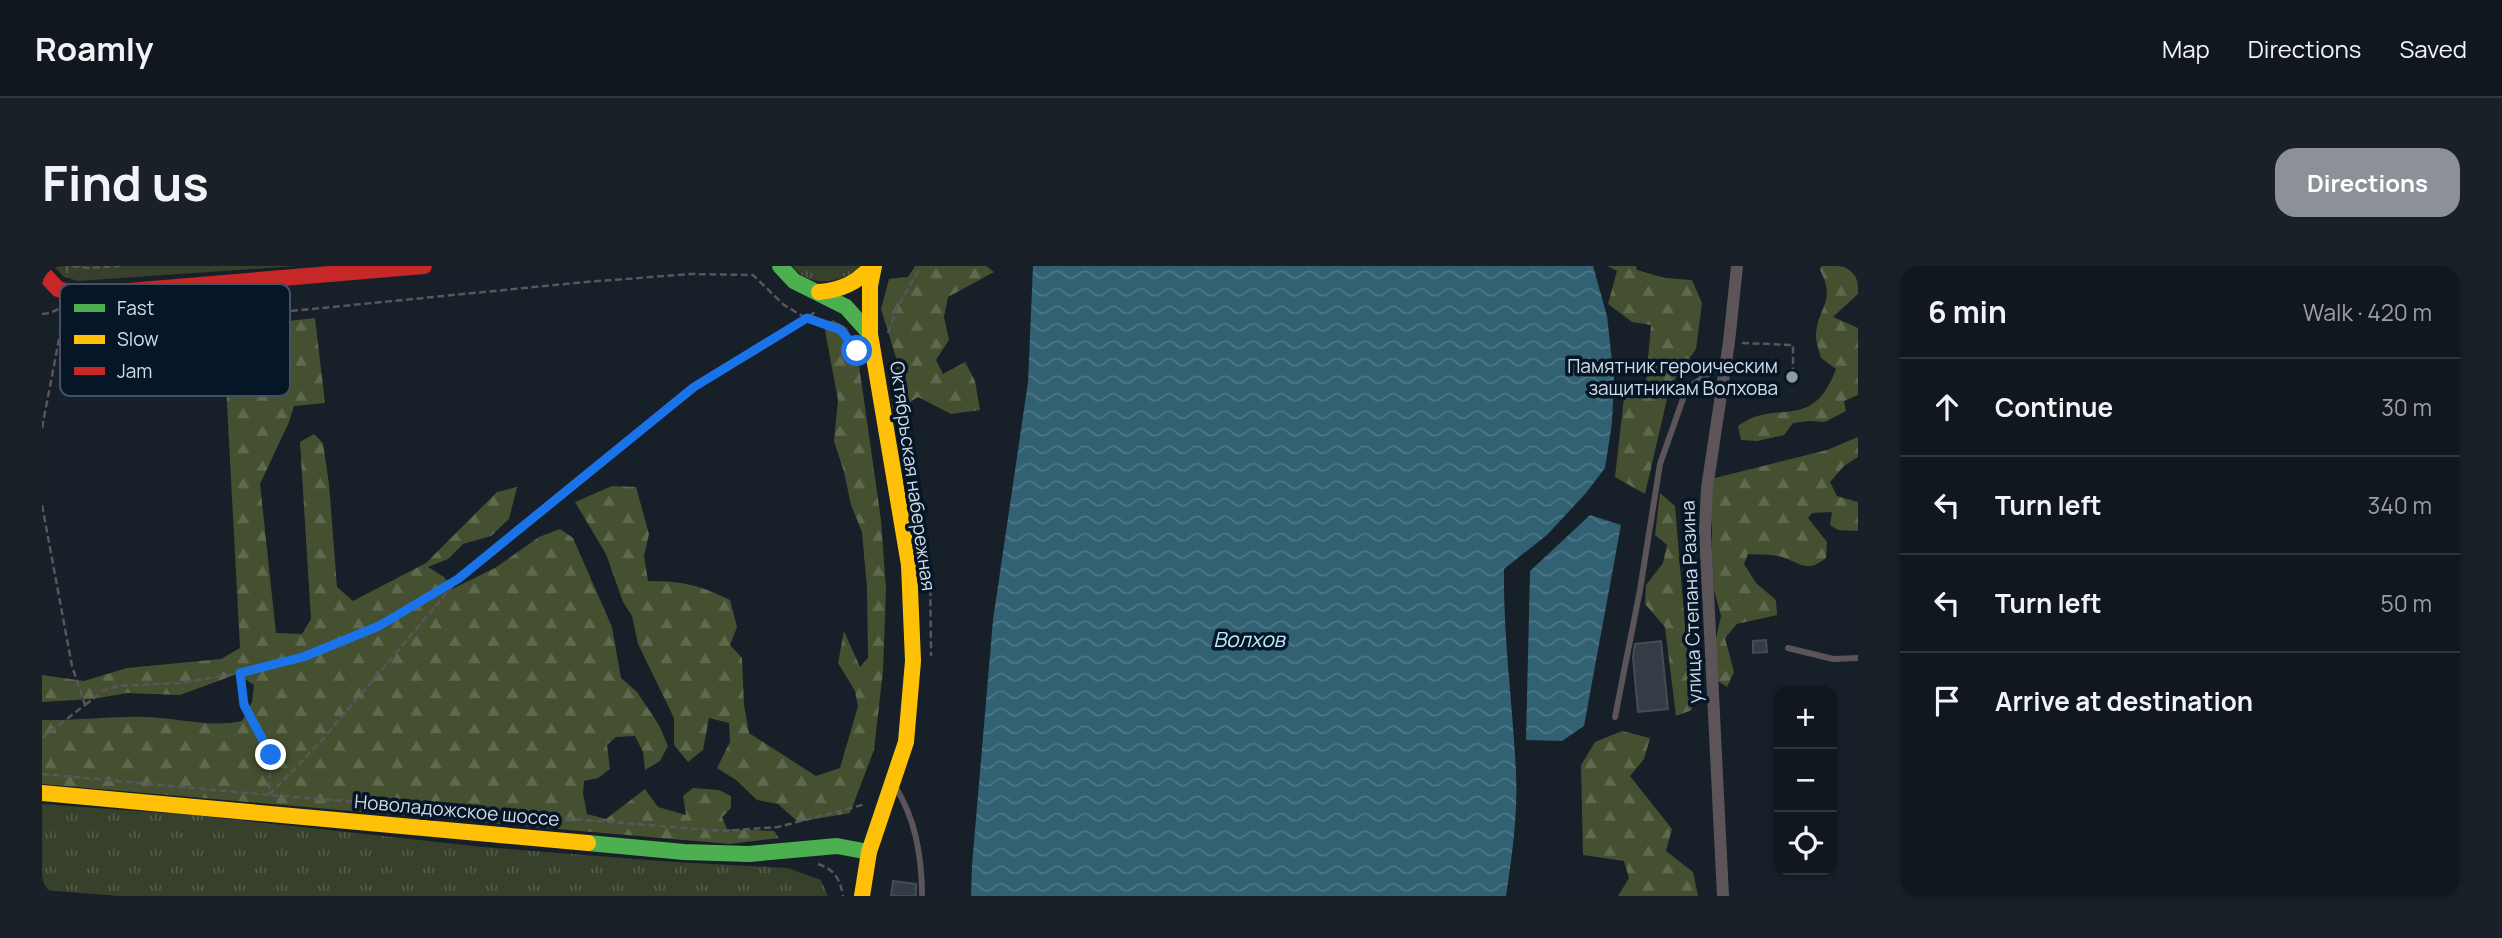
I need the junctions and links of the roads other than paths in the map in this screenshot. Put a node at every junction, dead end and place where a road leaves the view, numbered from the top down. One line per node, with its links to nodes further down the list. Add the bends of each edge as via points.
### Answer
1 (424, 266): 6 (main road)
2 (778, 266): 8 (main road, via 794,281)
3 (873, 266): 8 (main road, via 862,279); 9 (main road, Октябрьская набережная)
4 (1737, 266): 10 (street, улица Степана Разина)
5 (42, 272): 7 (main road)
6 (210, 284)
7 (60, 290)
8 (825, 295): 9 (main road, via 852,312)
9 (870, 334): 14 (main road, Октябрьская набережная, via 910,578 911,702 906,743)
10 (1724, 364): 13 (lane, via 1692,385 1684,396 1660,464); 19 (street, улица Степана Разина, via 1705,532)
11 (1788, 648): 12 (lane, via 1833,659)
12 (1858, 657)
13 (1615, 717)
14 (893, 784): 16 (main road, Октябрьская набережная); 18 (lane, via 912,819)
15 (42, 793): 16 (main road, Новоладожское шоссе, via 684,852 748,854 837,846)
16 (869, 852): 17 (main road, Октябрьская набережная)
17 (862, 896)
18 (922, 896)
19 (1723, 896)

